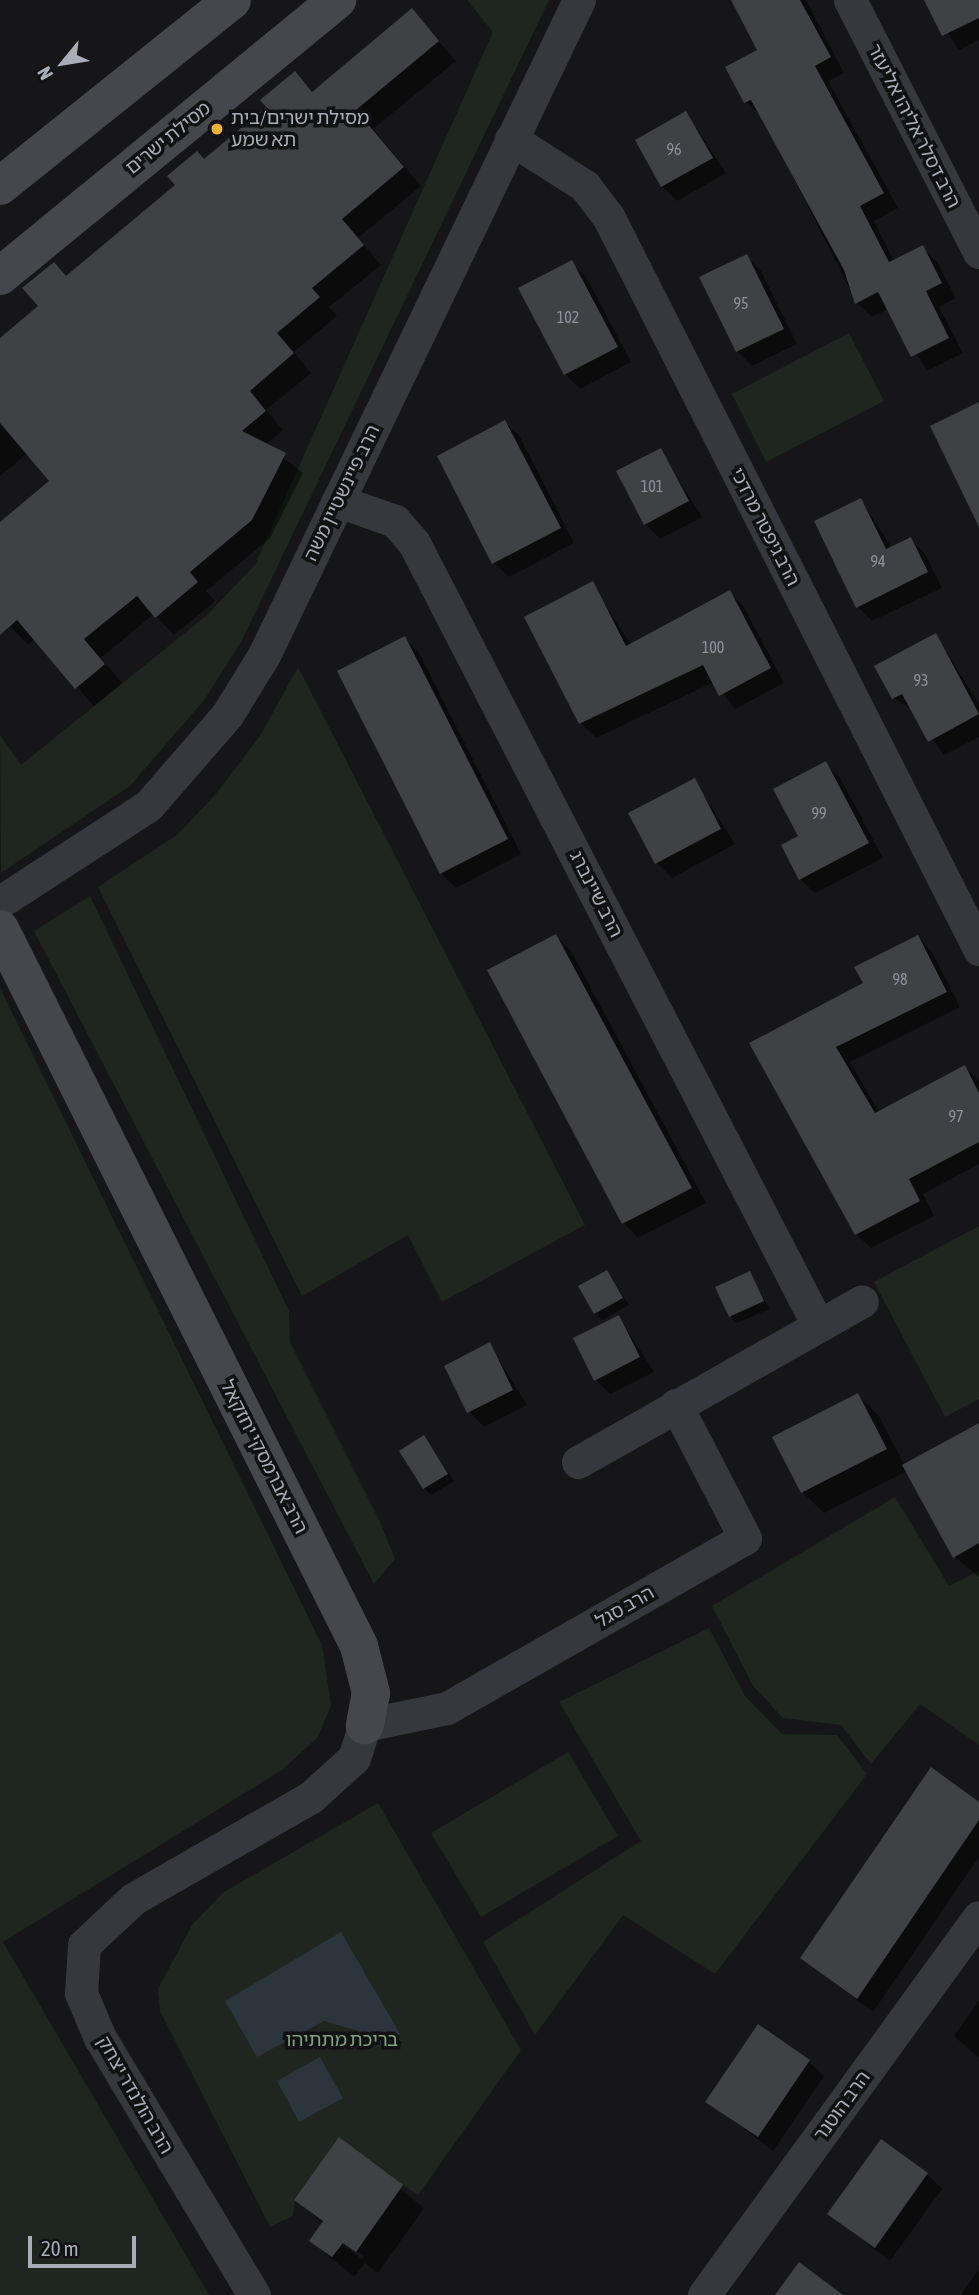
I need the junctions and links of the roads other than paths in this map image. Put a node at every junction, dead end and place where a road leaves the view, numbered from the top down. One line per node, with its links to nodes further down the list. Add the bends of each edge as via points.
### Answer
1 (232, 0): 6 (street)
2 (337, 0): 8 (street, מסילת ישרים)
3 (579, 0): 5 (street, הרב פיינשטיין משה)
4 (850, 0): 7 (street, הרב דסלר אליהו אליעזר)
5 (511, 139): 9 (street, הרב פיינשטיין משה); 12 (street, הרב גיפטר מרדכי, via 585,186 608,216)
6 (0, 186)
7 (979, 252)
8 (0, 276)
9 (338, 500): 10 (street, הרב פיינשטיין משה, via 264,655 187,764 148,806 104,839); 14 (street, הרב שיינברג, via 394,521 414,543)
10 (0, 902)
11 (0, 929): 17 (street, הרב אברמסקי יחזקאל, via 359,1646 370,1693)
12 (979, 949)
13 (862, 1301): 14 (street)
14 (818, 1325): 15 (street)
15 (676, 1405): 16 (street); 17 (street, הרב סגל, via 745,1538 447,1708)
16 (578, 1462)
17 (365, 1725): 18 (street, הרב אברמסקי יחזקאל, via 355,1758 311,1797)
18 (133, 1899): 20 (street, הרב הולנדר יצחק, via 84,1945 81,1993 100,2038)
19 (979, 1917): 21 (street, הרב הוטנר)
20 (254, 2295)
21 (704, 2295)

